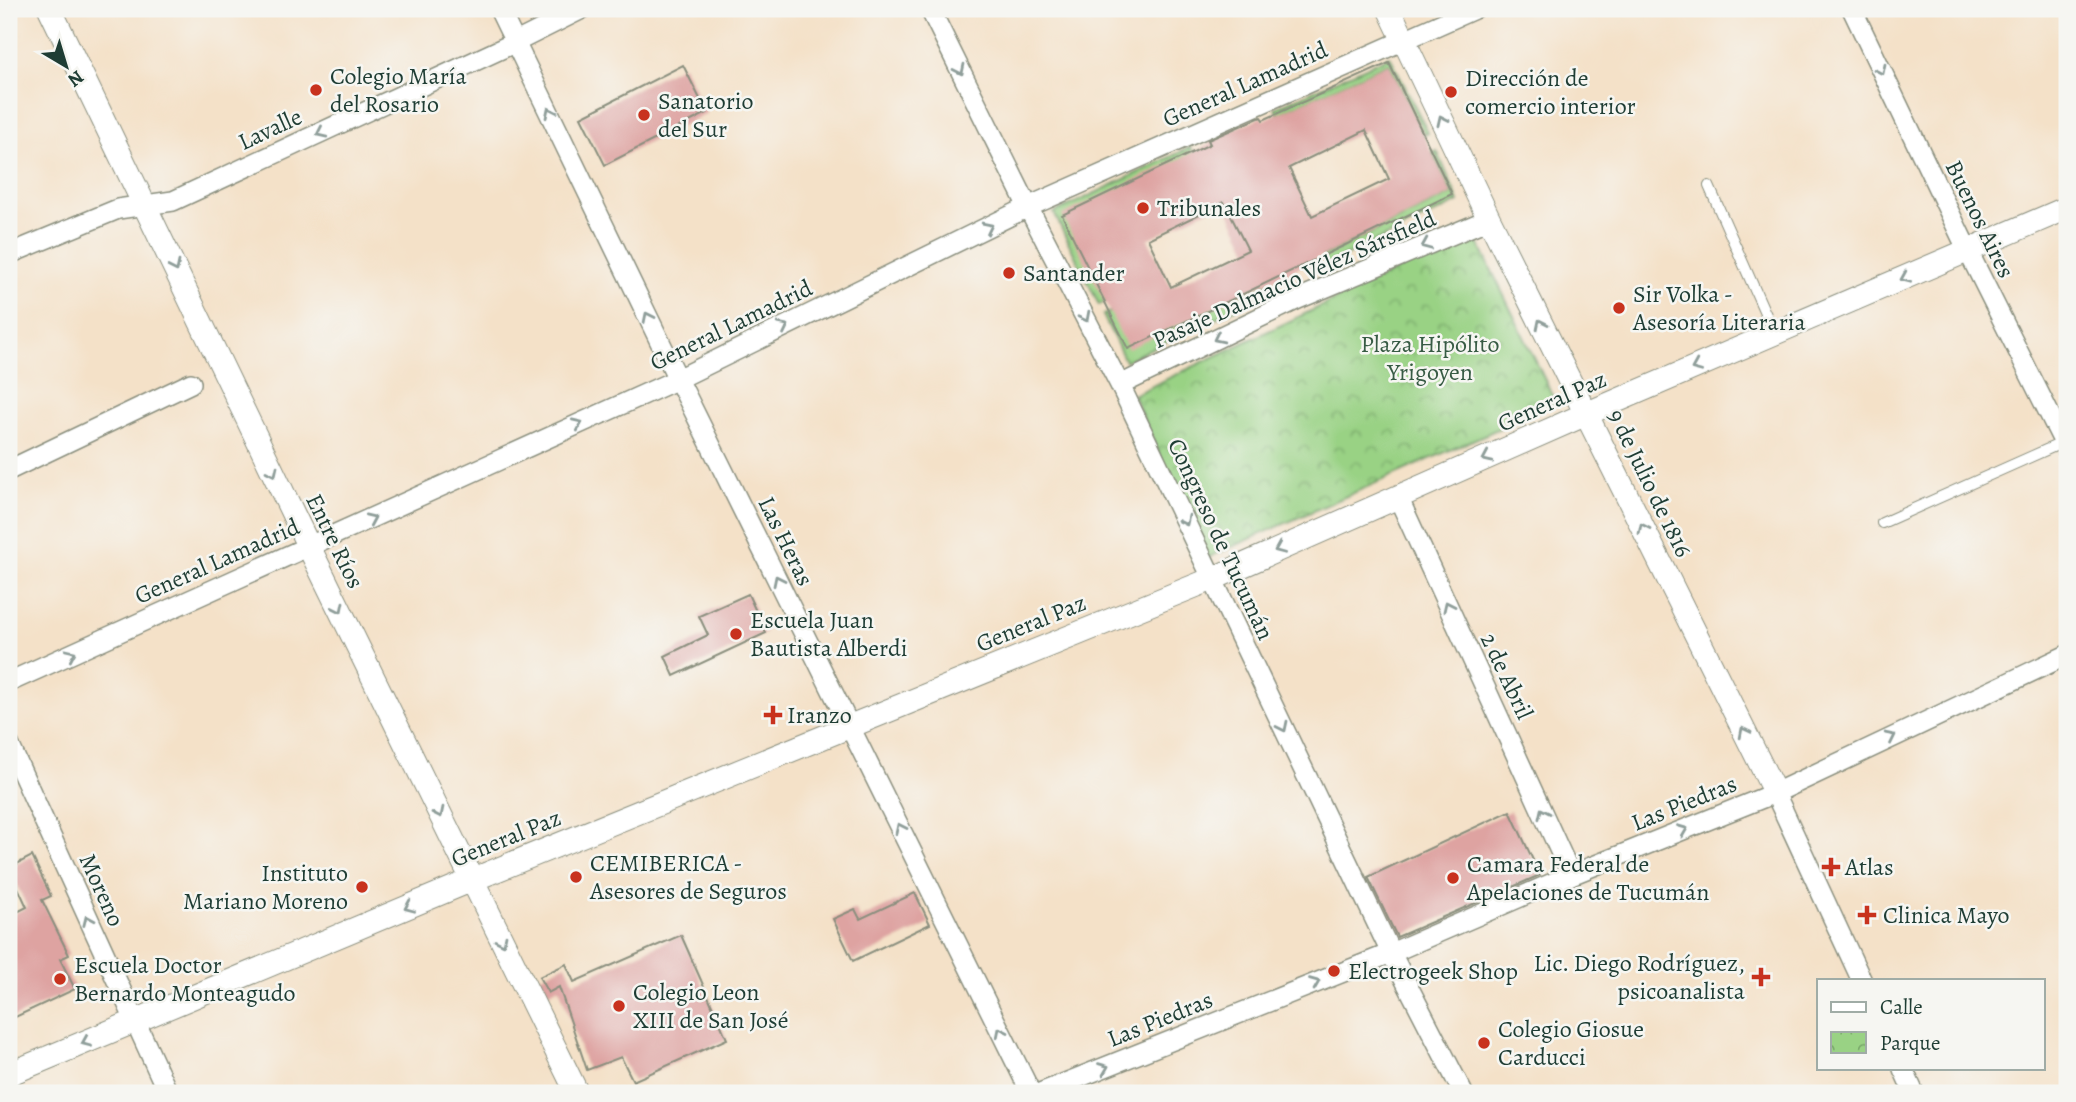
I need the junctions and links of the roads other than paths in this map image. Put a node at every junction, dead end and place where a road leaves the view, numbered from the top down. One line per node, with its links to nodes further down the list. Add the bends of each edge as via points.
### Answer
1 (50, 9): 11 (street, Entre Ríos)
2 (499, 9): 9 (street, Las Heras)
3 (582, 9): 9 (street, Lavalle)
4 (930, 9): 12 (street, Congreso de Tucumán, one-way to 12)
5 (1389, 9): 8 (street, 9 de Julio de 1816)
6 (1474, 9): 8 (street, General Lamadrid)
7 (1852, 9): 15 (street, Buenos Aires, one-way to 15)
8 (1404, 40): 12 (street, General Lamadrid); 14 (street, 9 de Julio de 1816, one-way to 8)
9 (516, 42): 11 (street, Lavalle, one-way to 11, via 173,201); 18 (street, Las Heras, one-way to 9)
10 (1709, 186): 17 (lane)
11 (145, 206): 16 (street, Lavalle, via 118,209); 26 (street, Entre Ríos, one-way to 26)
12 (1028, 207): 18 (street, General Lamadrid, one-way to 12); 20 (street, Congreso de Tucumán, one-way to 20)
13 (2067, 208): 15 (street, General Paz)
14 (1489, 219): 20 (street, Pasaje Dalmacio Vélez Sársfield, one-way to 20, via 1298,299); 21 (street, 9 de Julio de 1816, one-way to 14)
15 (1968, 251): 17 (street, General Paz, one-way to 17); 22 (street, Buenos Aires)
16 (9, 254)
17 (1774, 334): 21 (street, General Paz, one-way to 21)
18 (678, 379): 26 (street, General Lamadrid, one-way to 18); 30 (street, Las Heras, one-way to 18)
19 (191, 383): 23 (street)
20 (1120, 385): 27 (street, Congreso de Tucumán, one-way to 27)
21 (1586, 414): 24 (street, General Paz, one-way to 24); 32 (street, 9 de Julio de 1816, one-way to 21)
22 (2065, 446): 25 (lane)
23 (9, 470)
24 (1398, 497): 27 (street, General Paz, one-way to 27); 33 (street, 2 de Abril, one-way to 24)
25 (1882, 523)
26 (309, 547): 29 (street, General Lamadrid, one-way to 26); 34 (street, Entre Ríos, one-way to 34)
27 (1212, 579): 30 (street, General Paz); 35 (street, Congreso de Tucumán, one-way to 35)
28 (2067, 654): 32 (street, Las Piedras, one-way to 28)
29 (9, 682)
30 (850, 725): 34 (street, General Paz); 42 (street, Las Heras, one-way to 30)
31 (9, 744): 37 (street, Moreno, one-way to 31)
32 (1775, 793): 33 (street, Las Piedras, one-way to 32); 36 (street, 9 de Julio de 1816)
33 (1571, 875): 35 (street, Las Piedras)
34 (472, 880): 37 (street, General Paz, one-way to 37); 41 (street, Entre Ríos, one-way to 41)
35 (1391, 953): 43 (street, Las Piedras, one-way to 35); 44 (street, Congreso de Tucumán)
36 (1861, 979)
37 (135, 1021): 39 (street, General Paz, one-way to 39); 40 (street, Moreno)
38 (1903, 1070): 45 (street)
39 (9, 1074)
40 (168, 1093)
41 (578, 1093)
42 (1031, 1093)
43 (1040, 1093)
44 (1463, 1093)
45 (1914, 1093)

